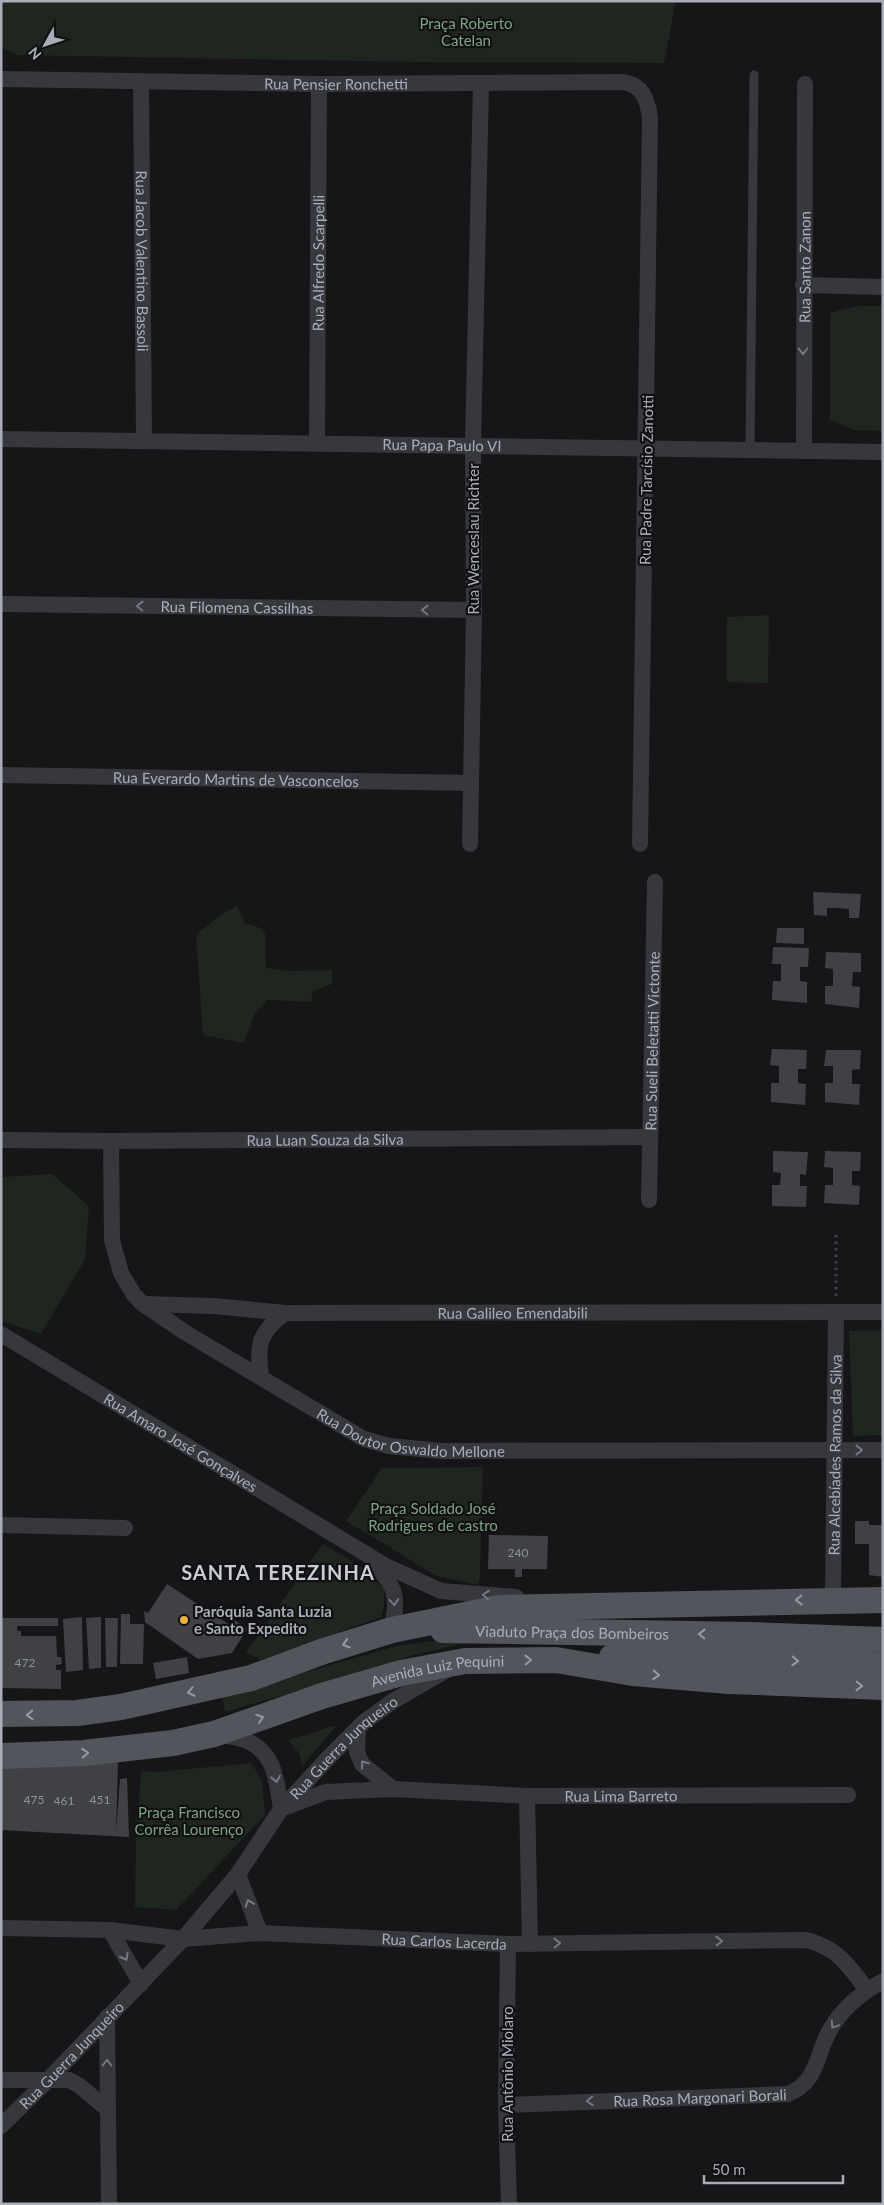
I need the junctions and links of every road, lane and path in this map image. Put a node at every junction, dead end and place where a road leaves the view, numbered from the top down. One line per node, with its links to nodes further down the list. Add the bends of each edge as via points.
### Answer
1 (754, 75): 15 (lane)
2 (1, 79): 3 (street, Rua Pensier Ronchetti)
3 (141, 82): 4 (street, Rua Pensier Ronchetti); 11 (street, Rua Jacob Valentino Bassoli)
4 (319, 84): 5 (street, Rua Pensier Ronchetti); 12 (street, Rua Alfredo Scarpelli)
5 (481, 84): 7 (street, Rua Pensier Ronchetti, via 631,83 646,98); 13 (street, Rua Wenceslau Richter)
6 (805, 84): 8 (street, Rua Santo Zanon)
7 (650, 117): 14 (street, Rua Padre Tarcísio Zanotti)
8 (803, 285): 9 (street); 16 (street, Rua Santo Zanon, one-way to 16)
9 (883, 287)
10 (1, 439): 11 (street, Rua Papa Paulo VI)
11 (144, 440): 12 (street, Rua Papa Paulo VI)
12 (317, 442): 13 (street, Rua Papa Paulo VI)
13 (473, 444): 14 (street, Rua Papa Paulo VI); 19 (street, Rua Wenceslau Richter)
14 (647, 449): 15 (street, Rua Papa Paulo VI); 23 (street, Rua Padre Tarcísio Zanotti)
15 (750, 450): 16 (street, Rua Papa Paulo VI)
16 (804, 451): 17 (street, Rua Papa Paulo VI)
17 (883, 452)
18 (1, 604): 19 (street, Rua Filomena Cassilhas, one-way to 18)
19 (474, 610): 21 (street, Rua Wenceslau Richter)
20 (1, 775): 21 (street, Rua Everardo Martins de Vasconcelos)
21 (471, 783): 22 (street, Rua Wenceslau Richter)
22 (470, 844)
23 (640, 844)
24 (655, 882): 25 (street, Rua Sueli Beletatti Victonte)
25 (649, 1137): 27 (street, Rua Luan Souza da Silva); 28 (street, Rua Sueli Beletatti Victonte)
26 (1, 1140): 27 (street, Rua Luan Souza da Silva)
27 (111, 1142): 30 (street, Rua Doutor Oswaldo Mellone, via 112,1240 121,1273)
28 (649, 1200)
29 (836, 1234): 31 (path)
30 (143, 1304): 33 (street, Rua Galileo Emendabili); 35 (street, Rua Doutor Oswaldo Mellone, via 186,1333)
31 (836, 1312): 32 (street, Rua Galileo Emendabili); 33 (street, Rua Galileo Emendabili); 36 (street, Rua Alcebíades Ramos da Silva)
32 (883, 1312)
33 (286, 1313): 35 (street, via 271,1324 260,1341 258,1354)
34 (1, 1334): 40 (street, Rua Amaro José Gonçalves)
35 (262, 1376): 36 (street, Rua Doutor Oswaldo Mellone, via 364,1439 408,1449 442,1452)
36 (836, 1450): 37 (street, Rua Doutor Oswaldo Mellone, one-way to 37); 41 (street, Rua Alcebíades Ramos da Silva)
37 (883, 1450)
38 (1, 1525): 39 (street)
39 (126, 1528)
40 (362, 1550): 43 (street, Rua Amaro José Gonçalves, one-way to 40, via 441,1591 386,1566); 44 (street, Rua Amaro José Gonçalves, one-way to 44, via 393,1587 396,1604)
41 (833, 1599): 42 (main road); 43 (main road, one-way to 43)
42 (883, 1600)
43 (622, 1604): 44 (main road, via 499,1608)
44 (392, 1630): 46 (main road, Viaduto Praça dos Bombeiros, one-way to 44); 51 (main road, one-way to 51, via 251,1678 121,1707 77,1713)
45 (883, 1640): 46 (main road)
46 (748, 1647): 47 (main road, Viaduto Praça dos Bombeiros); 49 (main road, one-way to 49)
47 (556, 1660): 48 (main road, Avenida Luiz Pequini, one-way to 47); 50 (main road, Avenida Luiz Pequini, one-way to 50, via 652,1675)
48 (465, 1661): 52 (street, Rua Guerra Junqueiro, via 393,1701); 53 (main road, Avenida Luiz Pequini, one-way to 48, via 322,1696 401,1673)
49 (883, 1666)
50 (883, 1687)
51 (1, 1714)
52 (358, 1728): 55 (street, one-way to 52, via 362,1764 356,1752); 58 (street, Rua Guerra Junqueiro)
53 (214, 1734): 54 (main road, Avenida Luiz Pequini, one-way to 53, via 127,1750); 58 (street, Rua Guerra Junqueiro, one-way to 58, via 245,1740 257,1746 268,1758 274,1769)
54 (1, 1756)
55 (393, 1789): 57 (street, Rua Lima Barreto); 58 (street, Rua Lima Barreto, via 326,1792)
56 (848, 1795): 57 (street, Rua Lima Barreto)
57 (527, 1796): 65 (street)
58 (281, 1809): 59 (street, Rua Guerra Junqueiro)
59 (238, 1874): 62 (street, one-way to 59); 63 (street, Rua Guerra Junqueiro)
60 (1, 1928): 61 (street, Rua Carlos Lacerda)
61 (110, 1930): 63 (street, Rua Carlos Lacerda); 67 (street, one-way to 67)
62 (260, 1933): 63 (street, Rua Carlos Lacerda); 64 (street, Rua Carlos Lacerda)
63 (183, 1939): 67 (street, Rua Guerra Junqueiro)
64 (508, 1944): 65 (street, Rua Carlos Lacerda); 72 (street, Rua Antônio Miolaro)
65 (530, 1944): 68 (street, Rua Carlos Lacerda, one-way to 68, via 806,1940 829,1947)
66 (883, 1981): 68 (street, Rua Rosa Margonari Borali)
67 (141, 1984): 69 (street, Rua Guerra Junqueiro)
68 (867, 1990): 72 (street, Rua Rosa Margonari Borali, one-way to 72, via 828,2032 810,2079 788,2094)
69 (107, 2017): 71 (street, Rua Guerra Junqueiro); 73 (street, one-way to 69)
70 (1, 2080): 71 (street)
71 (47, 2081): 73 (street, via 69,2080); 74 (street, Rua Guerra Junqueiro)
72 (506, 2105): 76 (street, Rua Antônio Miolaro)
73 (107, 2109): 75 (street)
74 (1, 2126)
75 (109, 2204)
76 (509, 2204)

